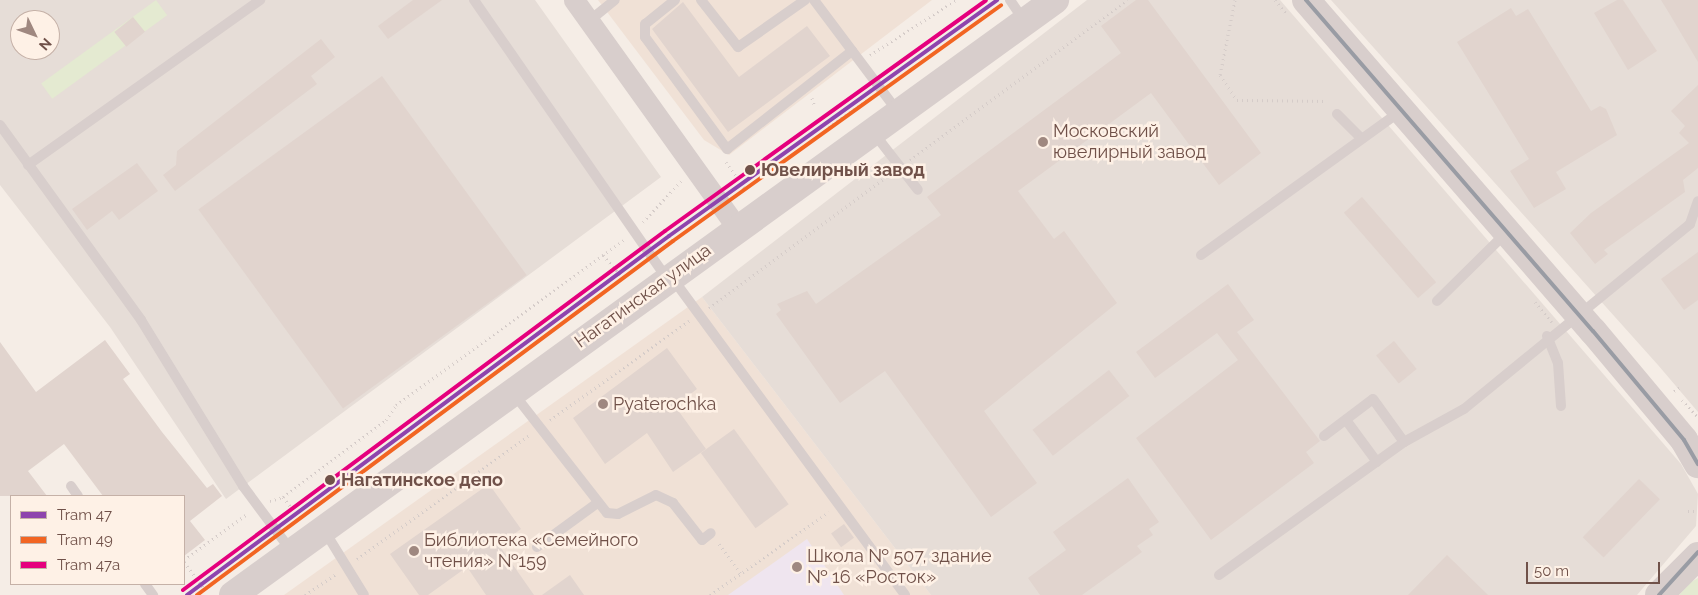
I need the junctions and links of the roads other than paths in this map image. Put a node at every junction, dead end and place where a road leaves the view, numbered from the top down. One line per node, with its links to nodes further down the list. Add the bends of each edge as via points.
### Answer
1 (260, 0): 20 (lane)
2 (474, 0): 27 (lane, via 634,232)
3 (574, 0): 12 (street)
4 (615, 0): 12 (lane)
5 (676, 0): 13 (lane, via 645,24 645,37 728,149)
6 (701, 0): 7 (lane, via 738,47)
7 (805, 0)
8 (814, 0): 13 (lane)
9 (1055, 0): 11 (street, Нагатинская улица)
10 (1306, 0): 14 (street)
11 (1017, 11): 15 (street, Нагатинская улица)
12 (589, 21): 24 (street)
13 (852, 52): 15 (lane)
14 (1401, 111): 19 (lane); 25 (street)
15 (899, 112): 18 (street, Нагатинская улица)
16 (1337, 114): 19 (lane)
17 (0, 125): 20 (lane)
18 (872, 131): 21 (lane); 24 (street, Нагатинская улица)
19 (1362, 139): 26 (lane)
20 (28, 165): 45 (lane, via 141,320 258,506)
21 (918, 190)
22 (1698, 201): 23 (lane)
23 (1694, 225): 29 (lane)
24 (737, 228): 27 (street, Нагатинская улица)
25 (1506, 232): 28 (lane); 29 (street)
26 (1201, 255)
27 (669, 277): 31 (street, Нагатинская улица); 50 (lane)
28 (1437, 300)
29 (1577, 313): 30 (lane); 36 (street)
30 (1547, 336): 32 (lane, via 1558,363); 35 (lane, via 1464,409)
31 (514, 393): 41 (lane); 42 (street, Нагатинская улица)
32 (1561, 406)
33 (1346, 420): 34 (lane); 35 (lane, via 1373,400); 37 (lane)
34 (1324, 436)
35 (1404, 442): 37 (lane)
36 (1691, 445): 38 (street)
37 (1376, 462): 47 (lane)
38 (1698, 464)
39 (71, 486): 40 (lane)
40 (77, 495)
41 (596, 504): 43 (lane, via 607,513 618,514 656,495 672,503 702,540); 44 (lane)
42 (312, 525): 45 (street, Нагатинская улица); 49 (lane, via 349,566)
43 (711, 533)
44 (538, 547)
45 (293, 553): 48 (street, Нагатинская улица)
46 (1697, 555): 51 (street)
47 (1219, 575)
48 (234, 595)
49 (364, 595)
50 (905, 595)
51 (1659, 595)

